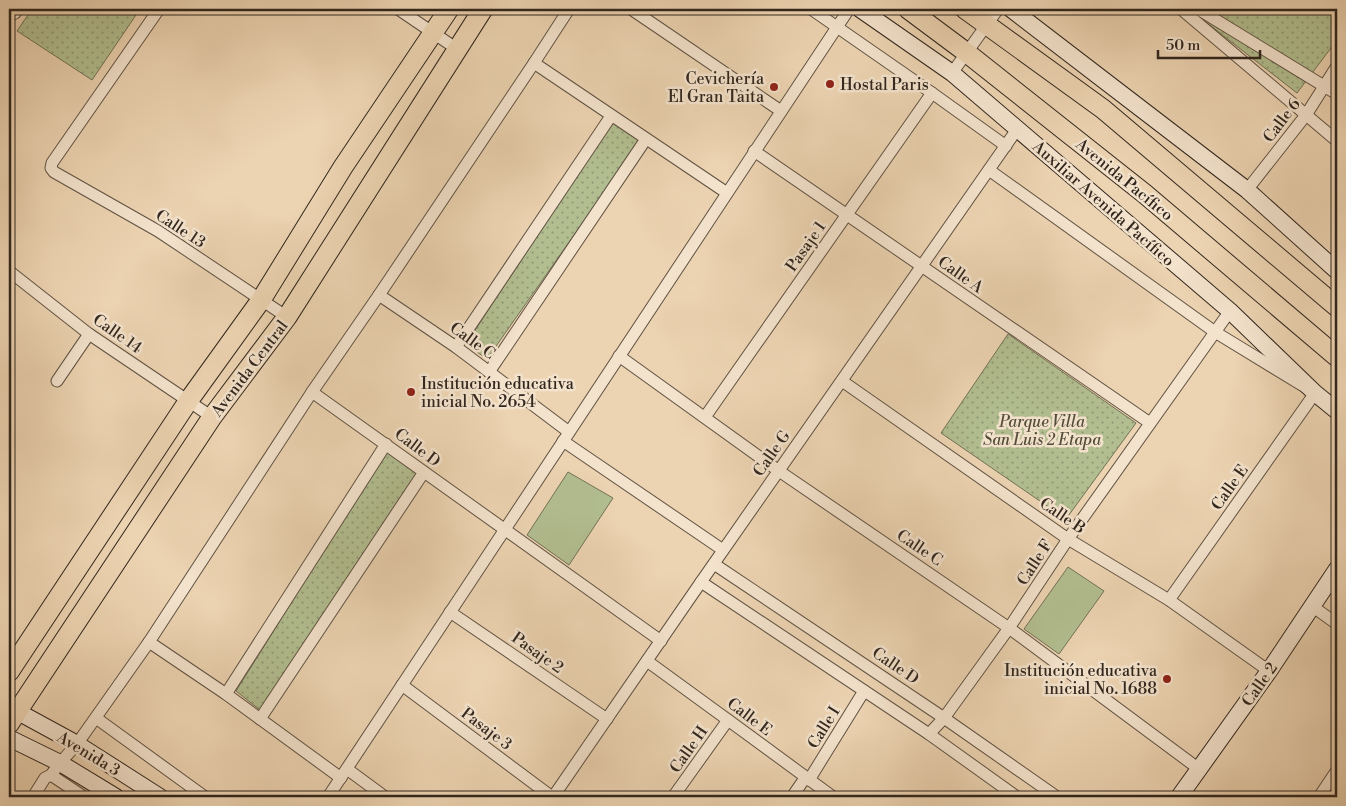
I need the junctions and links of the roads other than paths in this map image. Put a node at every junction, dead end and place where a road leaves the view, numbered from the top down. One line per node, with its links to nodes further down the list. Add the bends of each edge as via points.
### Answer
1 (18, 9): 17 (street)
2 (159, 9): 45 (street, Calle 13, via 52,163 52,168 158,231)
3 (398, 9): 20 (street)
4 (448, 9): 20 (main road, Avenida Central)
5 (483, 9): 21 (main road, Avenida Central)
6 (569, 9): 23 (street)
7 (631, 9): 29 (street)
8 (811, 9): 19 (street)
9 (849, 9): 19 (street)
10 (860, 9): 25 (main road, Auxiliar Avenida Pacífico)
11 (908, 9): 22 (main road, Avenida Pacífico)
12 (965, 9): 18 (main road)
13 (998, 9): 18 (street)
14 (1011, 9): 38 (main road)
15 (1181, 9): 30 (street)
16 (1198, 9): 26 (street)
17 (9, 16)
18 (986, 24): 22 (street); 46 (main road, via 1102,109)
19 (836, 27): 27 (street); 29 (street)
20 (433, 32): 21 (street); 45 (main road, Avenida Central, via 343,167)
21 (457, 48): 48 (main road, Avenida Central)
22 (967, 53): 25 (street); 53 (main road, Avenida Pacífico, via 1145,194)
23 (534, 63): 31 (street); 44 (street)
24 (1337, 66): 26 (street, Calle 6)
25 (952, 73): 32 (main road, Auxiliar Avenida Pacífico)
26 (1324, 85): 28 (street); 30 (street, Calle 6)
27 (932, 92): 35 (street); 40 (street, Pasaje 1)
28 (1337, 94)
29 (781, 111): 36 (street)
30 (1306, 115): 34 (street); 38 (street, Calle 6)
31 (611, 116): 33 (street); 51 (street)
32 (1018, 128): 35 (street, Calle G); 47 (main road, Auxiliar Avenida Pacífico)
33 (646, 139): 39 (street); 54 (street)
34 (1337, 141)
35 (1006, 146): 37 (street, Calle G)
36 (754, 151): 39 (street); 40 (street, Calle A)
37 (989, 170): 41 (street, Calle G); 49 (street)
38 (1247, 190): 43 (main road)
39 (727, 193): 52 (street)
40 (846, 214): 41 (street, Calle A); 62 (street, Pasaje 1)
41 (922, 266): 56 (street, Calle G); 63 (street, Calle A)
42 (9, 270): 50 (street, Calle 14)
43 (1337, 271)
44 (379, 295): 51 (street, Calle C); 57 (street)
45 (261, 300): 48 (street, Calle 13); 59 (main road, Avenida Central)
46 (1337, 307)
47 (1230, 312): 49 (street, Calle F); 58 (main road, Auxiliar Avenida Pacífico)
48 (287, 317): 61 (main road, Avenida Central)
49 (1215, 332): 58 (street); 63 (street, Calle F)
50 (89, 334): 55 (street); 59 (street, Calle 14)
51 (456, 346): 54 (street, Calle C)
52 (619, 356): 62 (street, Calle C); 64 (street)
53 (1337, 357)
54 (489, 372): 64 (street, Calle C)
55 (56, 381)
56 (842, 381): 66 (street, Calle G); 69 (street, Calle B)
57 (312, 392): 65 (street, Calle D); 80 (street)
58 (1314, 393): 60 (main road, Auxiliar Avenida Pacífico); 74 (street, Calle E)
59 (189, 400): 61 (street, Calle 14); 83 (main road, Avenida Central)
60 (1337, 411)
61 (212, 417): 87 (main road, Avenida Central)
62 (705, 417): 66 (street, Calle C)
63 (1150, 424): 69 (street, Calle F)
64 (566, 437): 68 (street); 70 (street)
65 (386, 444): 67 (street, Calle D); 86 (street)
66 (779, 471): 70 (street, Calle G); 78 (street, Calle C)
67 (424, 472): 68 (street, Calle D); 90 (street)
68 (505, 530): 76 (street); 79 (street)
69 (1068, 539): 74 (street, Calle B); 78 (street, Calle F)
70 (723, 550): 71 (street, Calle G)
71 (714, 564): 73 (street, Calle G); 89 (street, Calle D)
72 (1337, 569): 75 (main road, Calle 2)
73 (701, 582): 79 (street, Calle G); 85 (street)
74 (1169, 600): 82 (street, Calle B)
75 (1312, 606): 77 (street); 82 (main road, Calle 2)
76 (450, 612): 84 (street); 91 (street, Pasaje 2)
77 (1337, 624)
78 (1009, 628): 89 (street, Calle F); 97 (street, Calle C)
79 (661, 641): 81 (street, Calle G)
80 (150, 642): 86 (street); 88 (street)
81 (647, 661): 91 (street, Calle G); 92 (street, Calle E)
82 (1269, 670): 97 (main road, Calle 2)
83 (9, 672)
84 (402, 685): 99 (street); 108 (street, Pasaje 3)
85 (864, 691): 93 (street); 100 (street, Calle I)
86 (226, 694): 90 (street)
87 (12, 714): 95 (main road, Avenida 3)
88 (96, 718): 95 (street); 105 (street)
89 (944, 718): 93 (street, Calle F); 113 (street, Calle D)
90 (260, 719): 99 (street)
91 (607, 719): 108 (street, Calle G)
92 (728, 720): 100 (street, Calle E); 109 (street, Calle H)
93 (929, 734): 112 (street)
94 (9, 738): 96 (main road, Avenida 3)
95 (77, 744): 96 (street); 104 (main road, Avenida 3)
96 (55, 769): 101 (street); 102 (street); 103 (main road, Avenida 3)
97 (1199, 769): 114 (main road, Calle 2)
98 (1337, 770): 115 (street)
99 (344, 773): 106 (street); 107 (street)
100 (807, 779): 110 (street, Calle I); 111 (street, Calle E)
101 (33, 797)
102 (84, 797)
103 (116, 797)
104 (160, 797)
105 (204, 797)
106 (328, 797)
107 (385, 797)
108 (552, 797)
109 (673, 797)
110 (792, 797)
111 (833, 797)
112 (1017, 797)
113 (1057, 797)
114 (1179, 797)
115 (1319, 797)

